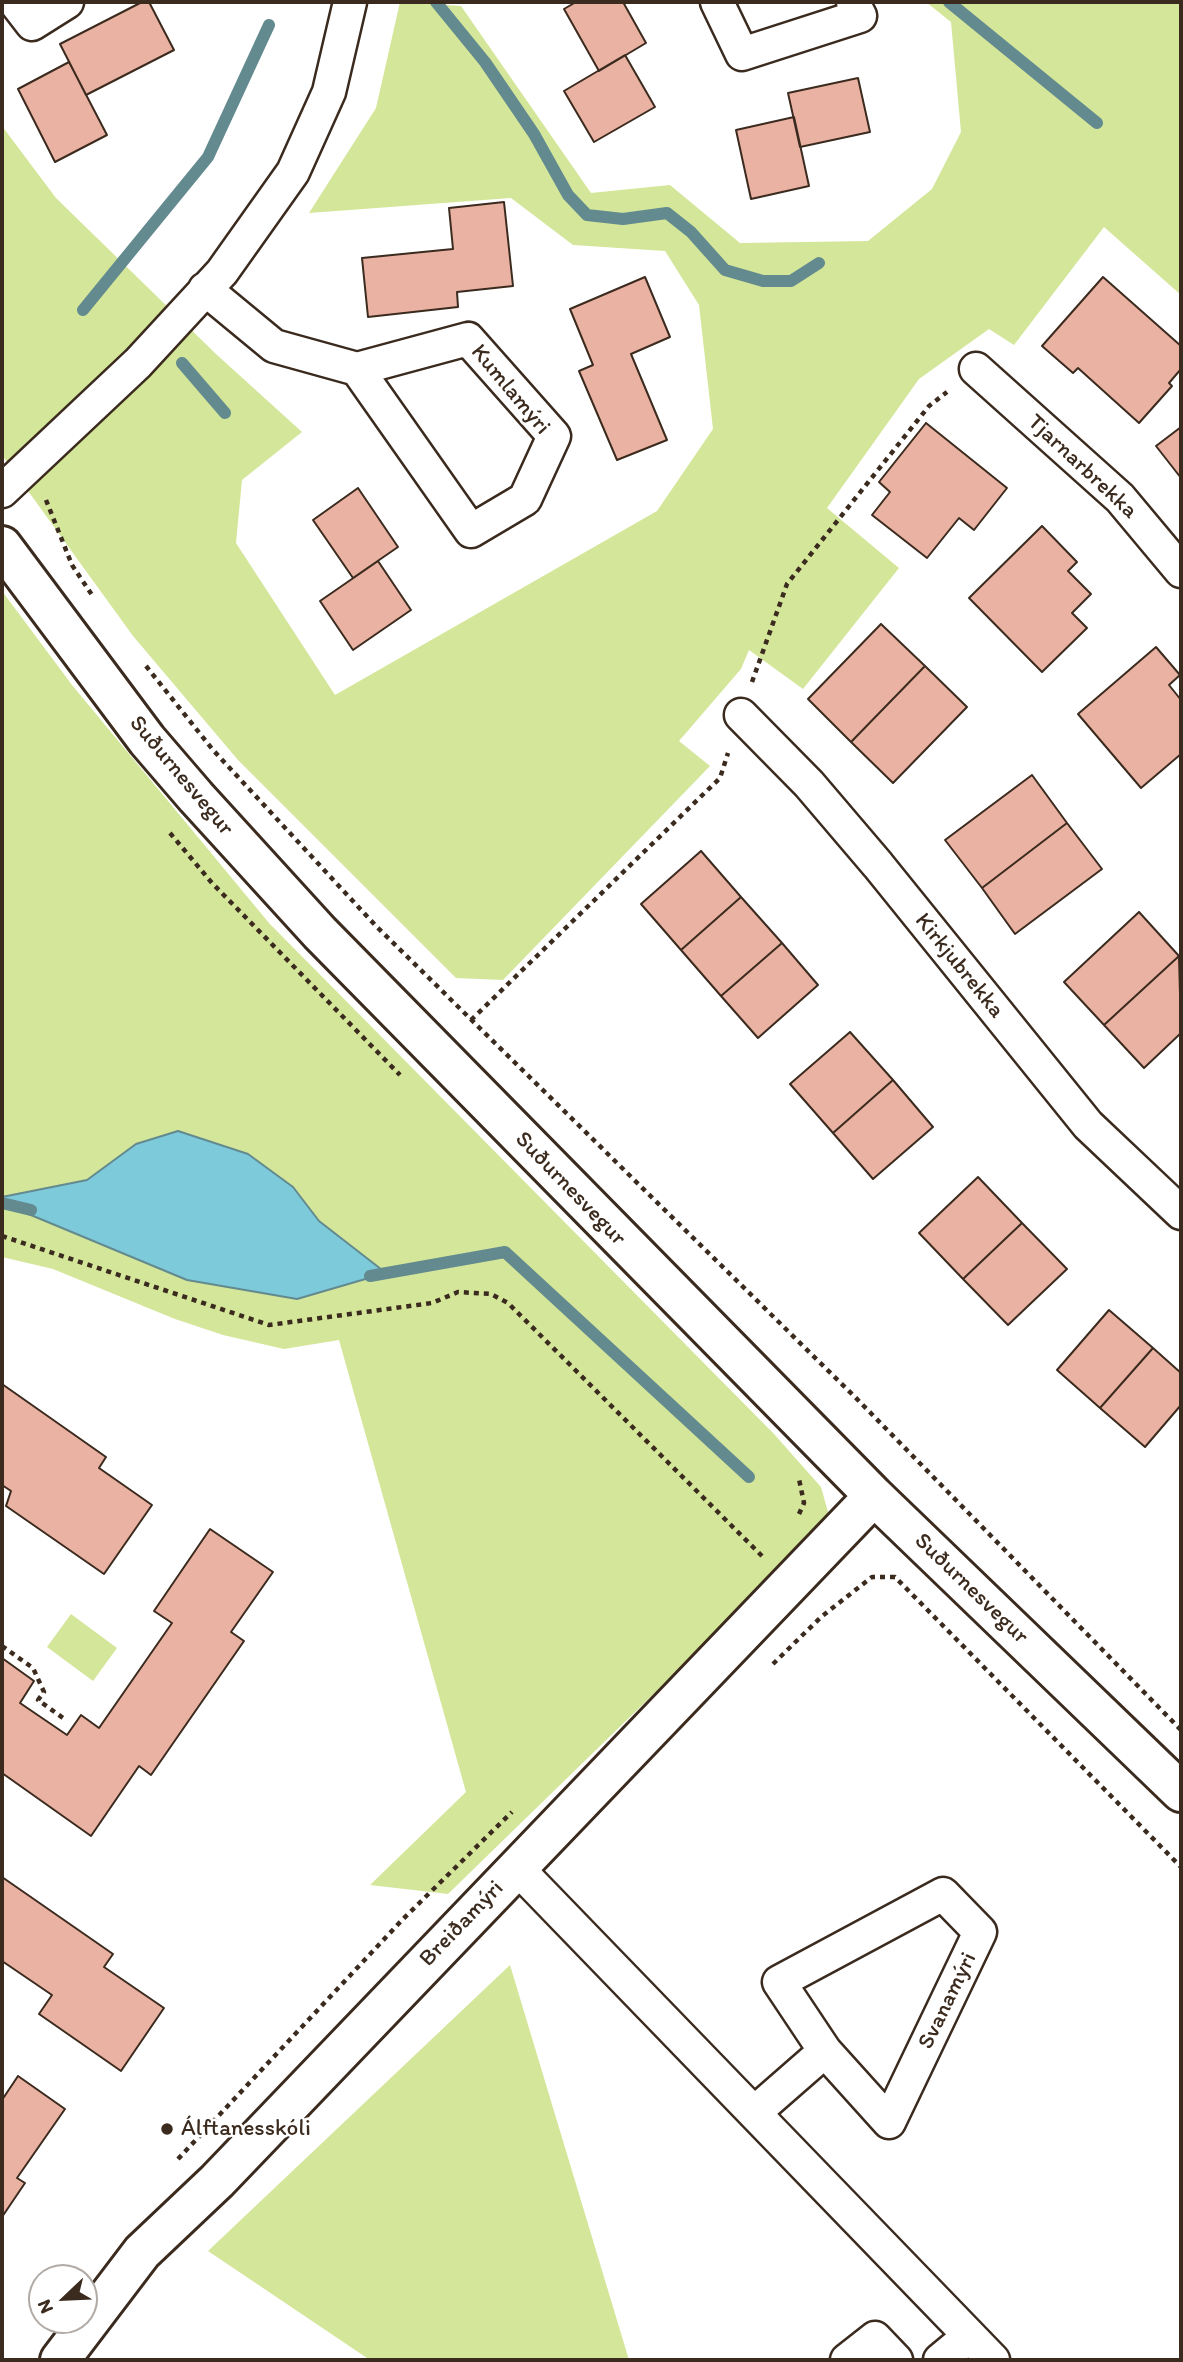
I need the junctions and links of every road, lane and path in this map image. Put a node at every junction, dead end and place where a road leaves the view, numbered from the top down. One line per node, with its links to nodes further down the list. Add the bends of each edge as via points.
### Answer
1 (15, 2): 2 (street, via 32,24)
2 (67, 2)
3 (350, 2): 6 (street, via 329,92 293,172)
4 (717, 2): 5 (street, via 742,54 860,16)
5 (853, 2)
6 (205, 289): 7 (street, via 274,346); 9 (street, via 138,363)
7 (357, 369): 7 (street, Kumlamýri, via 468,340 554,436 526,499 471,531)
8 (976, 369): 11 (street, Tjarnarbrekka, via 1120,498); 14 (path, via 929,406 787,584)
9 (13, 480): 12 (path, via 43,493 72,565)
10 (2, 546): 19 (street, Suðurnesvegur, via 147,740 222,827 438,1054)
11 (1181, 571)
12 (93, 597)
13 (139, 658): 15 (path, via 213,750 376,926)
14 (741, 715): 15 (path, via 720,778); 16 (street, Kirkjubrekka, via 878,864 1088,1125)
15 (471, 1020): 25 (path, via 855,1396)
16 (1181, 1213)
17 (2, 1236): 21 (path, via 269,1325 432,1303 458,1292 491,1294 508,1303)
18 (795, 1473): 20 (path, via 802,1484 804,1503)
19 (874, 1496): 26 (street, Suðurnesvegur); 28 (street, Breiðamýri)
20 (796, 1521)
21 (765, 1559)
22 (821, 1618): 27 (path, via 872,1577 895,1577)
23 (2, 1646): 24 (path, via 33,1668 44,1692 38,1700)
24 (63, 1718)
25 (1181, 1730)
26 (1181, 1792)
27 (1181, 1867)
28 (517, 1868): 30 (street); 32 (street, Breiðamýri, via 142,2252)
29 (825, 2051): 29 (street, Svanamýri, via 889,2122 981,1932 943,1894 779,1982); 30 (street)
30 (754, 2113): 31 (street)
31 (969, 2336): 35 (street); 36 (street)
32 (60, 2360)
33 (847, 2360): 34 (street, via 875,2338)
34 (896, 2360)
35 (940, 2360)
36 (993, 2360)

